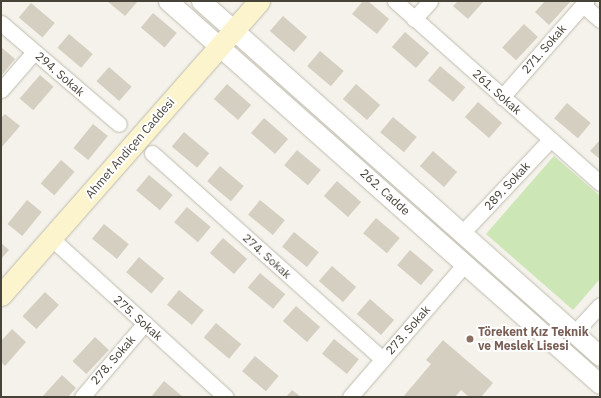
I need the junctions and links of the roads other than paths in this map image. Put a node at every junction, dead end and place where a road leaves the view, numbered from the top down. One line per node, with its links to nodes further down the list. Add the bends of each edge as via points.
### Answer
1 (168, 1): 11 (street, 262. Cadde)
2 (201, 1): 10 (street, 262. Cadde)
3 (259, 1): 10 (main road, Ahmet Andiçen Caddesi)
4 (395, 1): 7 (street, 261. Sokak)
5 (430, 1): 7 (street)
6 (584, 3): 8 (street); 14 (street, 271. Sokak)
7 (414, 18): 14 (street, 261. Sokak)
8 (600, 20)
9 (1, 23): 12 (street, 294. Sokak)
10 (234, 29): 11 (main road, Ahmet Andiçen Caddesi); 19 (street, 262. Cadde)
11 (220, 45): 20 (main road, Ahmet Andiçen Caddesi); 21 (street, 262. Cadde)
12 (34, 52): 13 (street); 15 (street, 294. Sokak)
13 (1, 90)
14 (502, 97): 16 (street, 261. Sokak)
15 (119, 124)
16 (551, 140): 18 (street, 261. Sokak); 19 (street, 289. Sokak)
17 (152, 154): 27 (street, 274. Sokak)
18 (600, 183)
19 (462, 233): 25 (street, 262. Cadde)
20 (51, 238): 22 (main road, Ahmet Andiçen Caddesi); 24 (street, 275. Sokak)
21 (465, 264): 27 (street, 273. Sokak); 28 (street, 262. Cadde)
22 (1, 295)
23 (600, 305): 25 (street)
24 (145, 323): 29 (street, 278. Sokak); 30 (street, 275. Sokak)
25 (574, 333): 26 (street, 262. Cadde)
26 (600, 356)
27 (382, 359): 31 (street, 273. Sokak)
28 (600, 384)
29 (82, 397)
30 (226, 397)
31 (350, 397)

